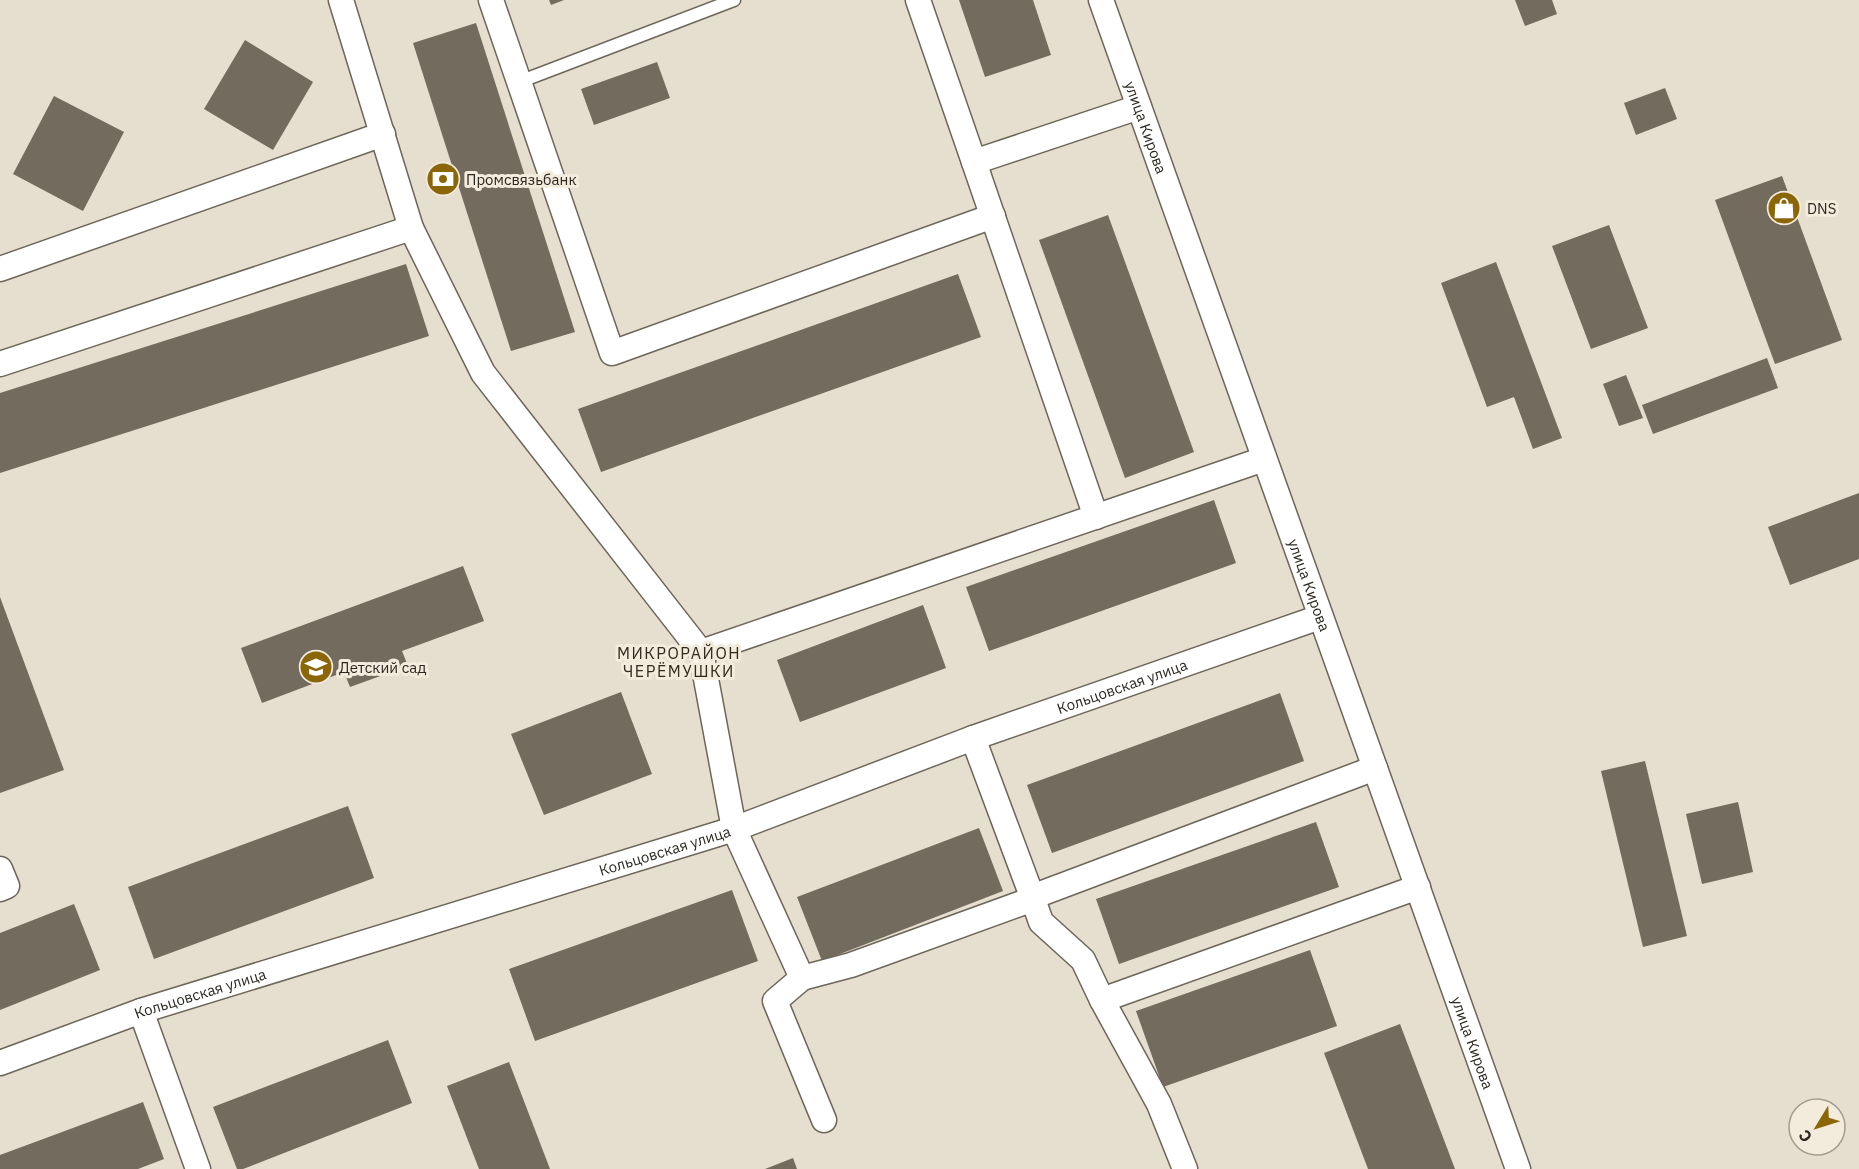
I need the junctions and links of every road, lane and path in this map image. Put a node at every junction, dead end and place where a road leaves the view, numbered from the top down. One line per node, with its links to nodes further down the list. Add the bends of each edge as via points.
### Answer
1 (341, 0): 8 (street)
2 (491, 0): 6 (street)
3 (734, 0): 6 (lane)
4 (918, 0): 9 (street)
5 (1101, 0): 7 (street, улица Кирова)
6 (519, 82): 10 (street, via 612,353)
7 (1139, 107): 9 (street); 14 (street, улица Кирова)
8 (382, 134): 11 (street); 12 (street)
9 (974, 162): 10 (street)
10 (993, 216): 15 (street)
11 (411, 228): 13 (street); 17 (street, via 483,373)
12 (0, 269)
13 (0, 364)
14 (1264, 459): 15 (street); 16 (street, улица Кирова)
15 (1095, 517): 17 (street)
16 (1320, 617): 18 (street, Кольцовская улица); 19 (street, улица Кирова)
17 (701, 652): 20 (street)
18 (973, 738): 20 (street, Кольцовская улица); 24 (street)
19 (1375, 768): 22 (street, улица Кирова); 24 (street)
20 (734, 829): 25 (street); 27 (street, Кольцовская улица)
21 (0, 869): 23 (street, via 7,886)
22 (1418, 887): 26 (street); 32 (street, улица Кирова)
23 (0, 889)
24 (1033, 898): 25 (street, via 851,965); 26 (street, via 1041,922 1083,960)
25 (802, 978): 29 (street, via 775,1001)
26 (1102, 1000): 31 (street, via 1159,1104)
27 (141, 1011): 28 (street, Кольцовская улица); 30 (street)
28 (0, 1063)
29 (824, 1120)
30 (198, 1169)
31 (1185, 1169)
32 (1518, 1169)

